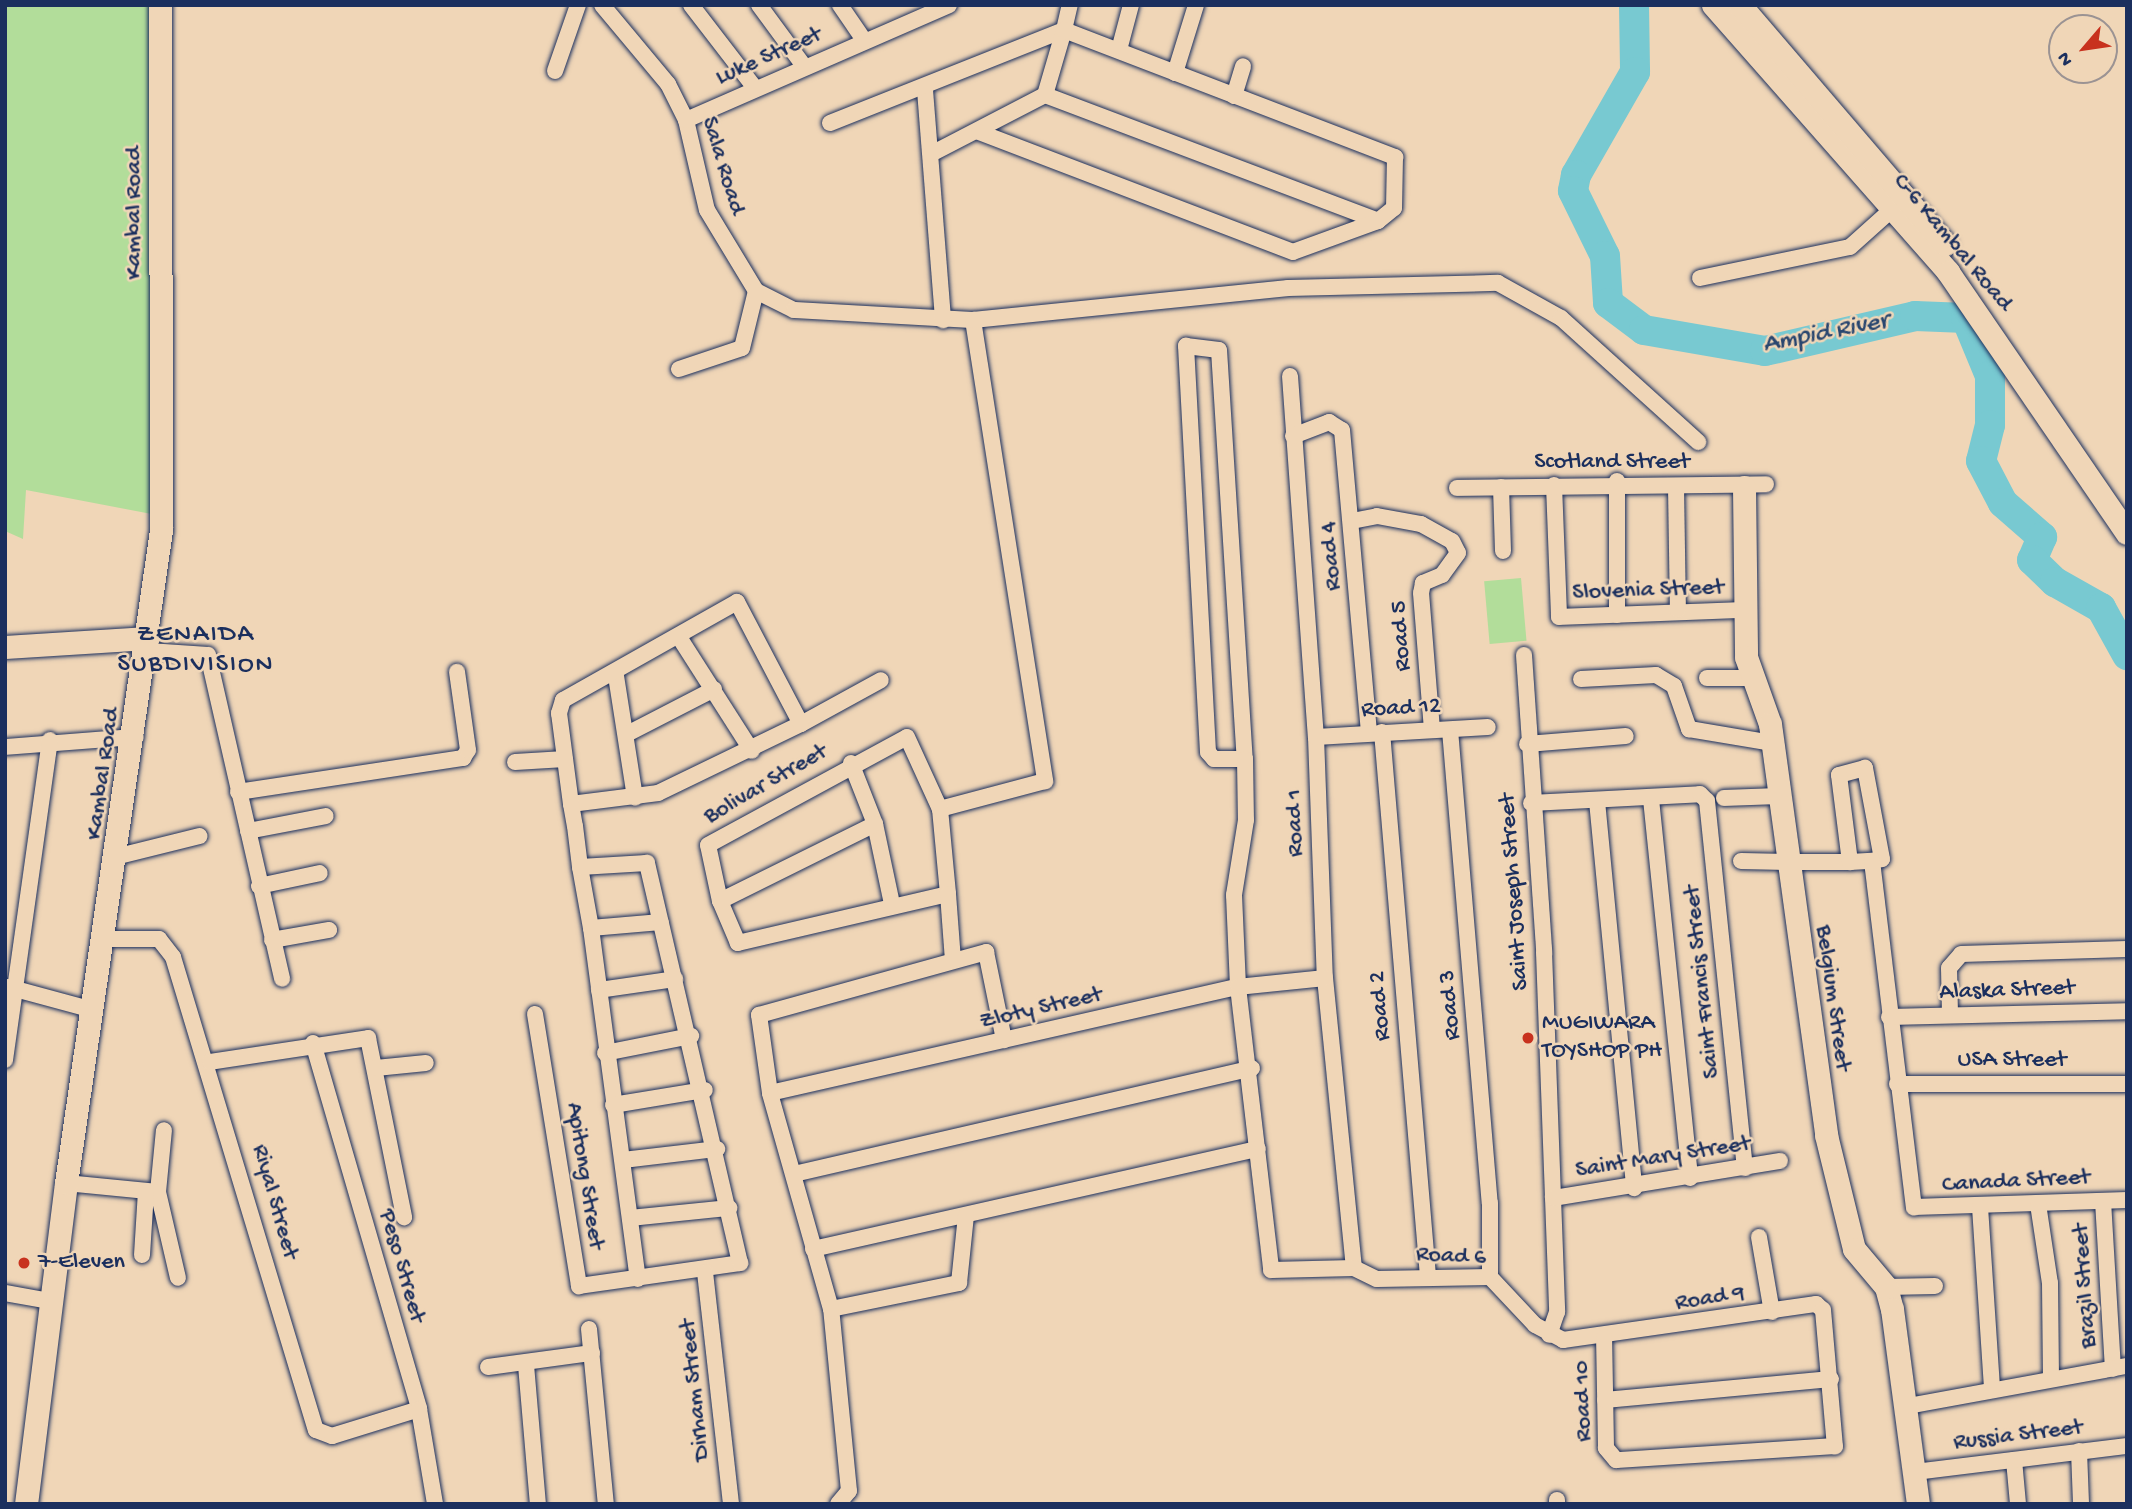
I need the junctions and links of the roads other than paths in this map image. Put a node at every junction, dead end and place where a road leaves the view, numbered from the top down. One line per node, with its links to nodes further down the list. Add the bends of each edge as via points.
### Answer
1 (160, 5): 53 (main road, Kambal Road, via 161,530)
2 (578, 5): 19 (street)
3 (602, 5): 25 (street, Sala Road, via 668,84)
4 (691, 5): 21 (street)
5 (759, 5): 17 (street)
6 (840, 5): 15 (street)
7 (949, 5): 13 (street, Luke Street)
8 (1070, 5): 14 (street)
9 (1131, 5): 16 (street)
10 (1196, 5): 20 (street)
11 (1713, 5): 29 (main road, C-6 Kambal Road, via 1841,157)
12 (1740, 5): 29 (main road, C-6 Kambal Road)
13 (921, 10): 15 (street, Luke Street)
14 (1064, 30): 16 (street); 22 (street); 23 (street)
15 (864, 40): 17 (street, Luke Street)
16 (1119, 50): 20 (street)
17 (804, 66): 21 (street, Luke Street)
18 (1243, 66): 24 (street)
19 (555, 71)
20 (1175, 74): 24 (street)
21 (755, 88): 25 (street, Luke Street)
22 (925, 90): 26 (street); 28 (street)
23 (1045, 95): 27 (street); 30 (street)
24 (1234, 96): 30 (street, via 1395,157 1394,208)
25 (686, 120): 32 (street, Sala Road, via 707,210)
26 (830, 123)
27 (979, 132): 28 (street); 30 (street, via 1293,252)
28 (931, 154): 33 (street)
29 (1899, 202): 31 (street, via 1850,247); 45 (main road, C-6 Kambal Road, via 2015,334); 47 (main road, C-6 Kambal Road, via 2002,343)
30 (1378, 221)
31 (1700, 278)
32 (756, 291): 33 (street, via 794,310); 35 (street, via 742,348)
33 (943, 320): 34 (street)
34 (973, 320): 38 (street, via 1288,288 1498,283 1561,318); 89 (street, via 1045,781)
35 (679, 369)
36 (1290, 376): 37 (street, Road 1)
37 (1293, 436): 46 (street, Road 4, via 1329,422 1342,430); 71 (street, Road 1)
38 (1698, 442)
39 (1617, 481): 40 (street, Scotland Street); 42 (street, Scotland Street); 51 (street)
40 (1555, 485): 43 (street, Scotland Street); 51 (street, Slovenia Street, via 1556,614)
41 (1755, 485): 42 (street, Scotland Street); 50 (main road, Belgium Street)
42 (1676, 486): 49 (street)
43 (1501, 487): 44 (street, Scotland Street); 48 (street)
44 (1457, 488)
45 (2127, 504)
46 (1352, 521): 65 (street, Road 5, via 1377,516 1421,524 1451,541 1458,553 1442,575 1423,583 1421,593); 67 (street, Road 4)
47 (2127, 533)
48 (1503, 551)
49 (1678, 610): 50 (street, Slovenia Street); 51 (street, Slovenia Street)
50 (1743, 610): 59 (main road, Belgium Street)
51 (1617, 615)
52 (679, 637): 57 (street); 62 (street); 63 (street, via 737,602)
53 (148, 644): 54 (main road); 70 (main road, Kambal Road); 81 (street, via 208,655)
54 (5, 647)
55 (1524, 654): 74 (street, Saint Joseph Street)
56 (457, 672): 81 (street, via 468,750 463,758)
57 (616, 676): 68 (street); 77 (street, via 564,700 559,713)
58 (1707, 678): 59 (street)
59 (1752, 678): 73 (main road, Belgium Street)
60 (1581, 679): 73 (street, via 1657,675 1674,686 1689,729)
61 (881, 680): 63 (street)
62 (714, 689): 68 (street); 76 (street)
63 (801, 724): 76 (street)
64 (1488, 727): 66 (street, Road 12)
65 (1432, 729): 66 (street, Road 12); 67 (street, Road 12)
66 (1450, 730): 163 (street, Road 3, via 1490,1203)
67 (1375, 733): 71 (street, Road 12); 162 (street, Road 2)
68 (627, 734): 83 (street)
69 (1626, 736): 74 (street)
70 (136, 737): 72 (street); 94 (main road, Kambal Road)
71 (1316, 737): 112 (street, Road 1)
72 (50, 740): 75 (street); 115 (street)
73 (1773, 743): 82 (main road, Belgium Street)
74 (1527, 744): 87 (street, Saint Joseph Street)
75 (5, 747)
76 (752, 751): 83 (street)
77 (565, 759): 79 (street); 88 (street)
78 (1245, 759): 78 (street, via 1214,759 1208,752 1186,346 1219,350); 116 (street, via 1246,820 1234,895)
79 (515, 762)
80 (851, 763): 89 (street, Bolivar Street, via 906,737); 91 (street); 103 (street, Bolivar Street, via 709,842)
81 (238, 792): 92 (street)
82 (1778, 796): 84 (street); 97 (main road, Belgium Street)
83 (635, 798): 88 (street)
84 (1724, 798)
85 (1651, 799): 86 (street); 142 (street, Saint Francis Street, via 1700,794 1708,809); 144 (street)
86 (1597, 801): 87 (street); 146 (street)
87 (1531, 803): 148 (street, Saint Joseph Street)
88 (571, 804): 99 (street)
89 (940, 809): 102 (street)
90 (326, 816): 92 (street)
91 (874, 824): 103 (street); 104 (street)
92 (248, 831): 101 (street)
93 (200, 836): 94 (street)
94 (118, 856): 108 (main road, Kambal Road)
95 (1741, 861): 97 (street)
96 (1872, 861): 98 (street); 98 (street, via 1882,857 1865,768 1839,775); 122 (street)
97 (1788, 862): 98 (street); 167 (main road, Belgium Street, via 1826,1135 1845,1223 1854,1249)
98 (1850, 862)
99 (580, 867): 105 (street, via 645,860); 106 (street)
100 (320, 873): 101 (street)
101 (259, 886): 109 (street)
102 (948, 894): 104 (street, Bolivar Street); 111 (street)
103 (720, 901): 104 (street, Bolivar Street, via 741,944)
104 (892, 904)
105 (661, 922): 106 (street); 114 (street)
106 (591, 928): 117 (street)
107 (329, 930): 109 (street)
108 (106, 939): 118 (main road, Kambal Road); 128 (street, Riyal Street, via 148,937 168,946)
109 (272, 940): 113 (street)
110 (2127, 949): 121 (street, via 1961,954 1950,968)
111 (953, 960): 124 (street, via 988,953); 135 (street, via 759,1015)
112 (1325, 978): 116 (street, Zloty Street); 160 (street, Road 1)
113 (282, 979)
114 (675, 979): 117 (street); 123 (street)
115 (10, 987): 118 (street); 126 (street)
116 (1238, 987): 124 (street, Zloty Street); 131 (street)
117 (599, 990): 127 (street)
118 (93, 1010): 145 (main road, Kambal Road)
119 (2127, 1010): 121 (street, Alaska Street)
120 (535, 1014): 165 (street, Apitong Street, via 579,1286)
121 (1950, 1015): 122 (street, Alaska Street)
122 (1889, 1017): 132 (street)
123 (691, 1036): 127 (street); 134 (street)
124 (1004, 1041): 135 (street, Zloty Street)
125 (313, 1043): 128 (street); 130 (street, via 368,1038); 184 (street, Peso Street)
126 (6, 1052)
127 (605, 1054): 136 (street)
128 (210, 1062): 184 (street, Riyal Street, via 316,1430 331,1436)
129 (426, 1063): 130 (street)
130 (376, 1068): 155 (street)
131 (1252, 1068): 139 (street); 143 (street)
132 (1897, 1084): 133 (street, USA Street); 153 (street, Canada Street, via 1912,1200 1922,1209)
133 (2127, 1084)
134 (705, 1090): 136 (street); 138 (street)
135 (770, 1093): 143 (street)
136 (613, 1105): 140 (street)
137 (164, 1130): 147 (street)
138 (717, 1149): 140 (street); 152 (street)
139 (1258, 1149): 154 (street); 160 (street, Road 6, via 1275,1274)
140 (623, 1160): 156 (street)
141 (1780, 1161): 142 (street, Saint Mary Street)
142 (1745, 1168): 144 (street, Saint Mary Street)
143 (794, 1174): 158 (street)
144 (1690, 1178): 146 (street, Saint Mary Street)
145 (66, 1183): 147 (street); 169 (main road, Kambal Road)
146 (1634, 1188): 148 (street, Saint Mary Street)
147 (152, 1191): 159 (street); 164 (street)
148 (1553, 1198): 173 (street, Saint Joseph Street, via 1557,1312)
149 (2127, 1200): 150 (street, Canada Street)
150 (2103, 1201): 151 (street, Canada Street); 178 (street, Brazil Street)
151 (2038, 1204): 153 (street, Canada Street); 179 (street, via 2050,1283)
152 (729, 1208): 156 (street); 161 (street, via 740,1263)
153 (1980, 1208): 181 (street)
154 (966, 1215): 158 (street); 170 (street, via 959,1283)
155 (404, 1217)
156 (630, 1218): 165 (street)
157 (1759, 1237): 171 (street)
158 (813, 1249): 170 (street)
159 (142, 1255)
160 (1354, 1268): 162 (street, Road 6, via 1377,1279)
161 (705, 1272): 165 (street); 193 (street, Dirham Street)
162 (1428, 1276): 163 (street, Road 6)
163 (1490, 1277): 173 (street, Road 6)
164 (178, 1278)
165 (638, 1279)
166 (1935, 1286): 167 (street)
167 (1886, 1287): 183 (main road, Belgium Street)
168 (5, 1293): 169 (street)
169 (50, 1301): 189 (main road, Kambal Road)
170 (831, 1309): 194 (street, via 849,1491)
171 (1772, 1312): 174 (street, Road 9); 180 (street, Road 9, via 1821,1307)
172 (589, 1329): 175 (street)
173 (1549, 1335): 174 (street)
174 (1604, 1337): 182 (street, Road 10)
175 (592, 1353): 176 (street); 192 (street)
176 (526, 1365): 177 (street); 191 (street)
177 (488, 1367)
178 (2120, 1367): 179 (street)
179 (2051, 1378): 181 (street)
180 (1831, 1379): 182 (street); 182 (street, Road 10, via 1837,1437 1830,1449 1616,1460 1606,1448)
181 (1992, 1388): 183 (street)
182 (1605, 1399)
183 (1908, 1406): 188 (main road, Belgium Street)
184 (419, 1409): 190 (street, Peso Street)
185 (2127, 1446): 186 (street, Russia Street)
186 (2079, 1451): 187 (street, Russia Street); 197 (street)
187 (2014, 1460): 188 (street, Russia Street); 196 (street)
188 (1915, 1472): 195 (main road, Belgium Street)
189 (26, 1504)
190 (435, 1504)
191 (538, 1504)
192 (606, 1504)
193 (731, 1504)
194 (838, 1504)
195 (1918, 1504)
196 (2018, 1504)
197 (2081, 1504)

